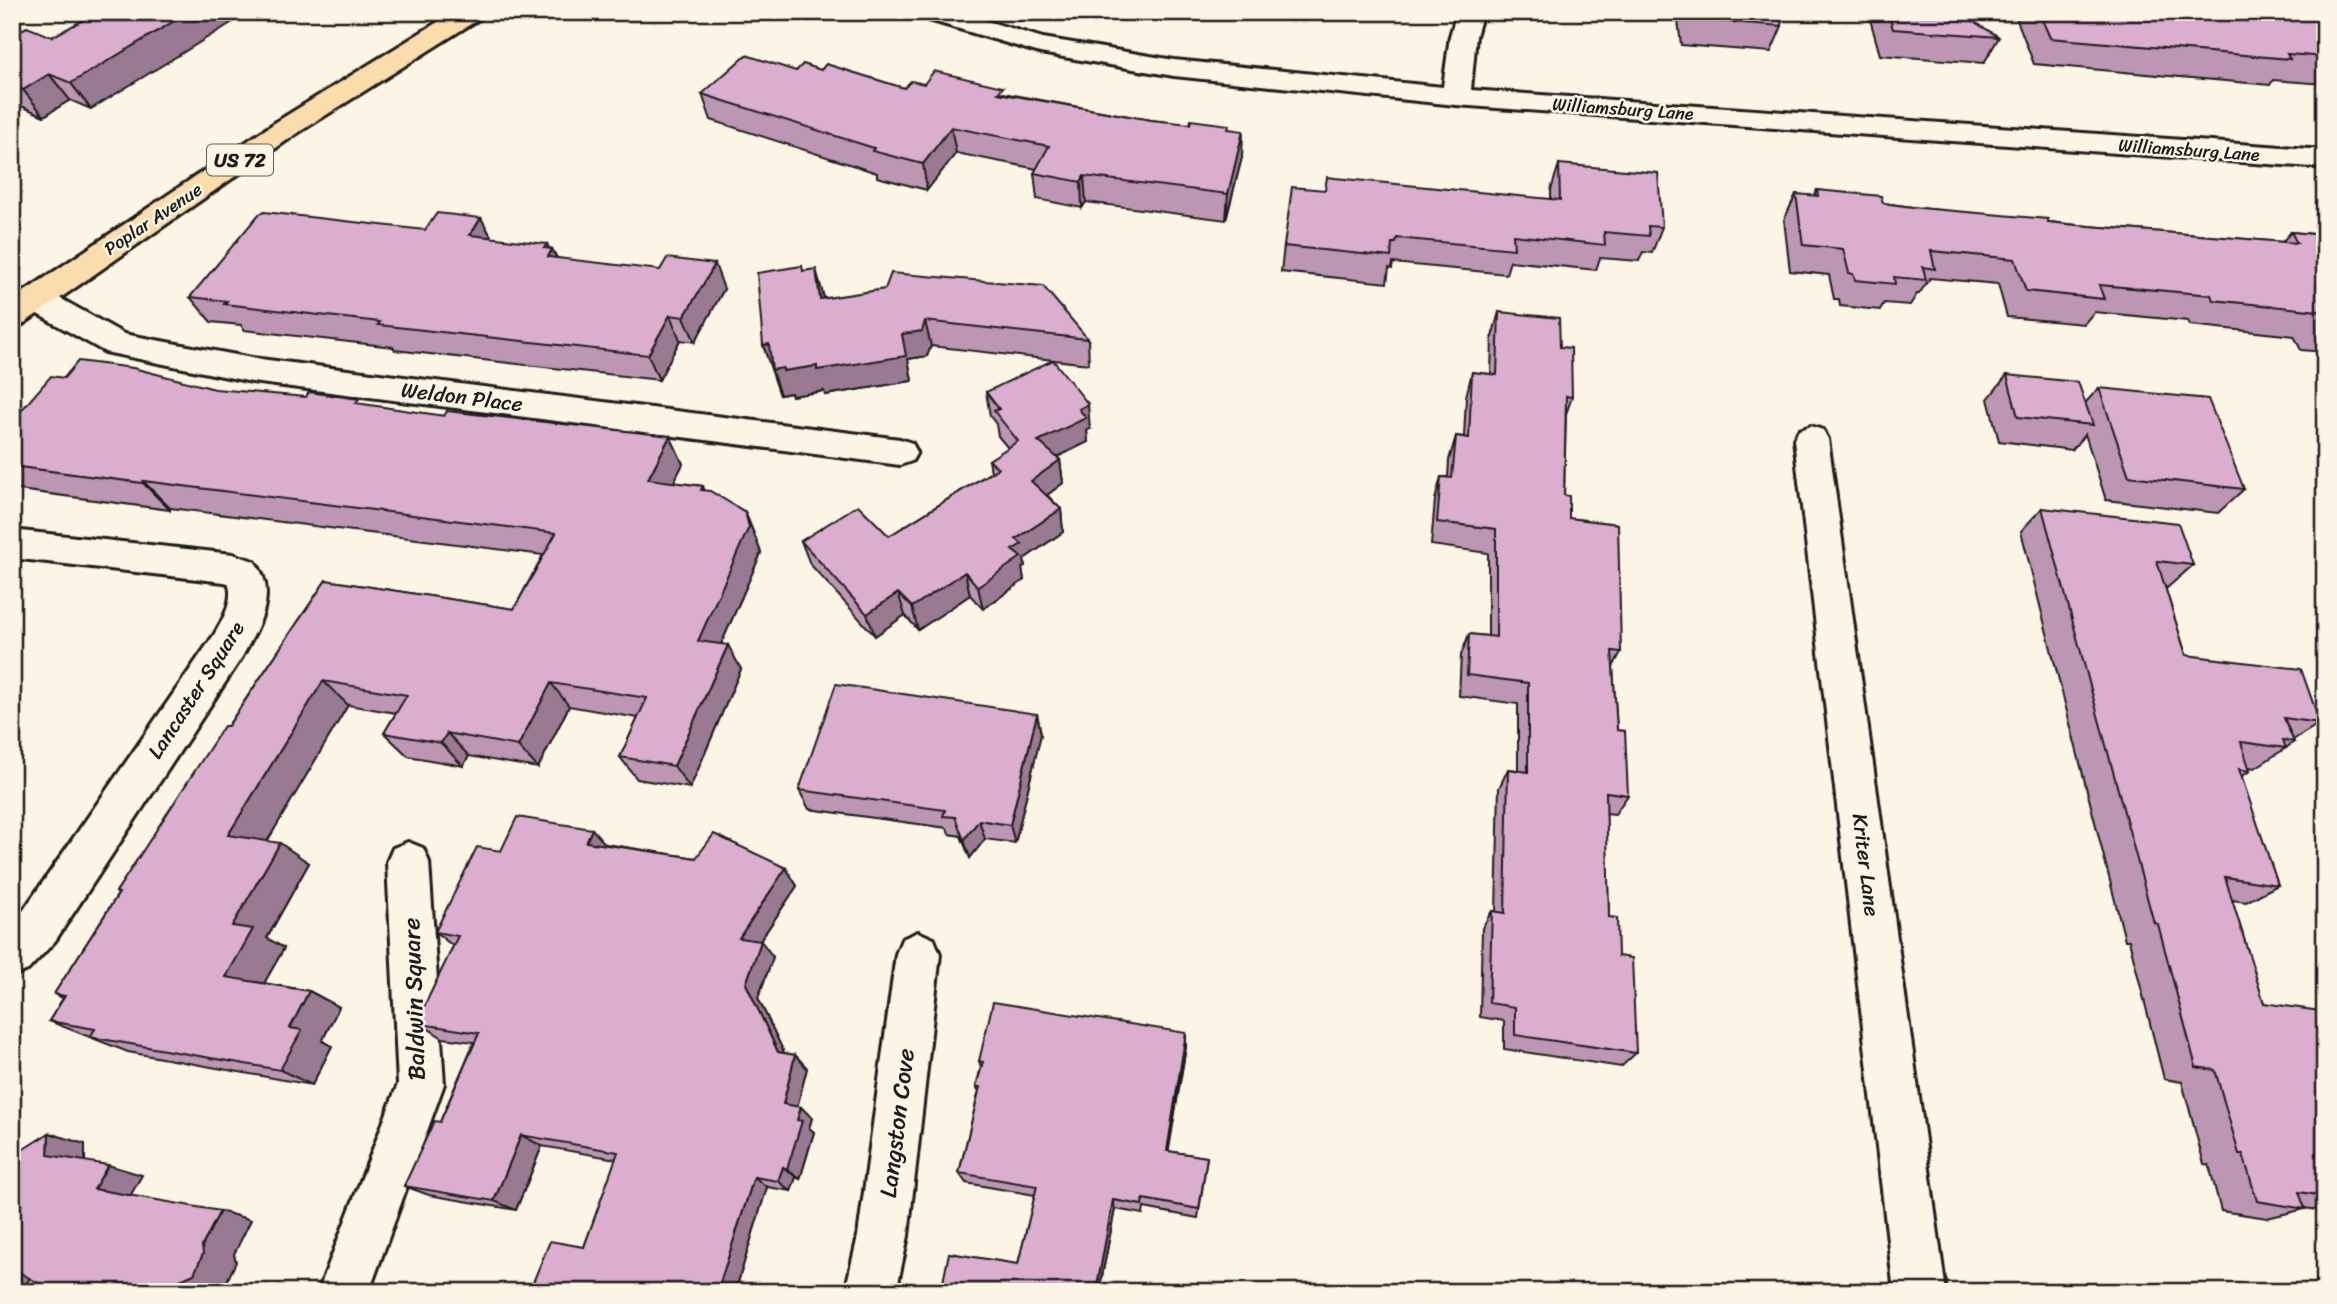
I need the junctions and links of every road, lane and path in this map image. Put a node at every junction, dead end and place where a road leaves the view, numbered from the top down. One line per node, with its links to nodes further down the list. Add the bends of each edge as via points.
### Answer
1 (473, 12): 6 (main road, Poplar Avenue / US 72, via 286,128)
2 (928, 12): 4 (street, Williamsburg Lane, via 1040,45 1161,65)
3 (1470, 12): 4 (street)
4 (1456, 97): 5 (street, Williamsburg Lane)
5 (2325, 159)
6 (24, 307): 8 (street, Weldon Place, via 116,344 252,370)
7 (1811, 439): 15 (street, Kriter Lane)
8 (900, 452)
9 (12, 544): 12 (street, Lancaster Square, via 224,567 241,572 248,582 249,600 228,646 39,926)
10 (408, 862): 13 (street, Baldwin Square, via 421,1084)
11 (918, 954): 14 (street, Langston Cove, via 883,1236)
12 (12, 956)
13 (343, 1292)
14 (870, 1292)
15 (1920, 1292)

